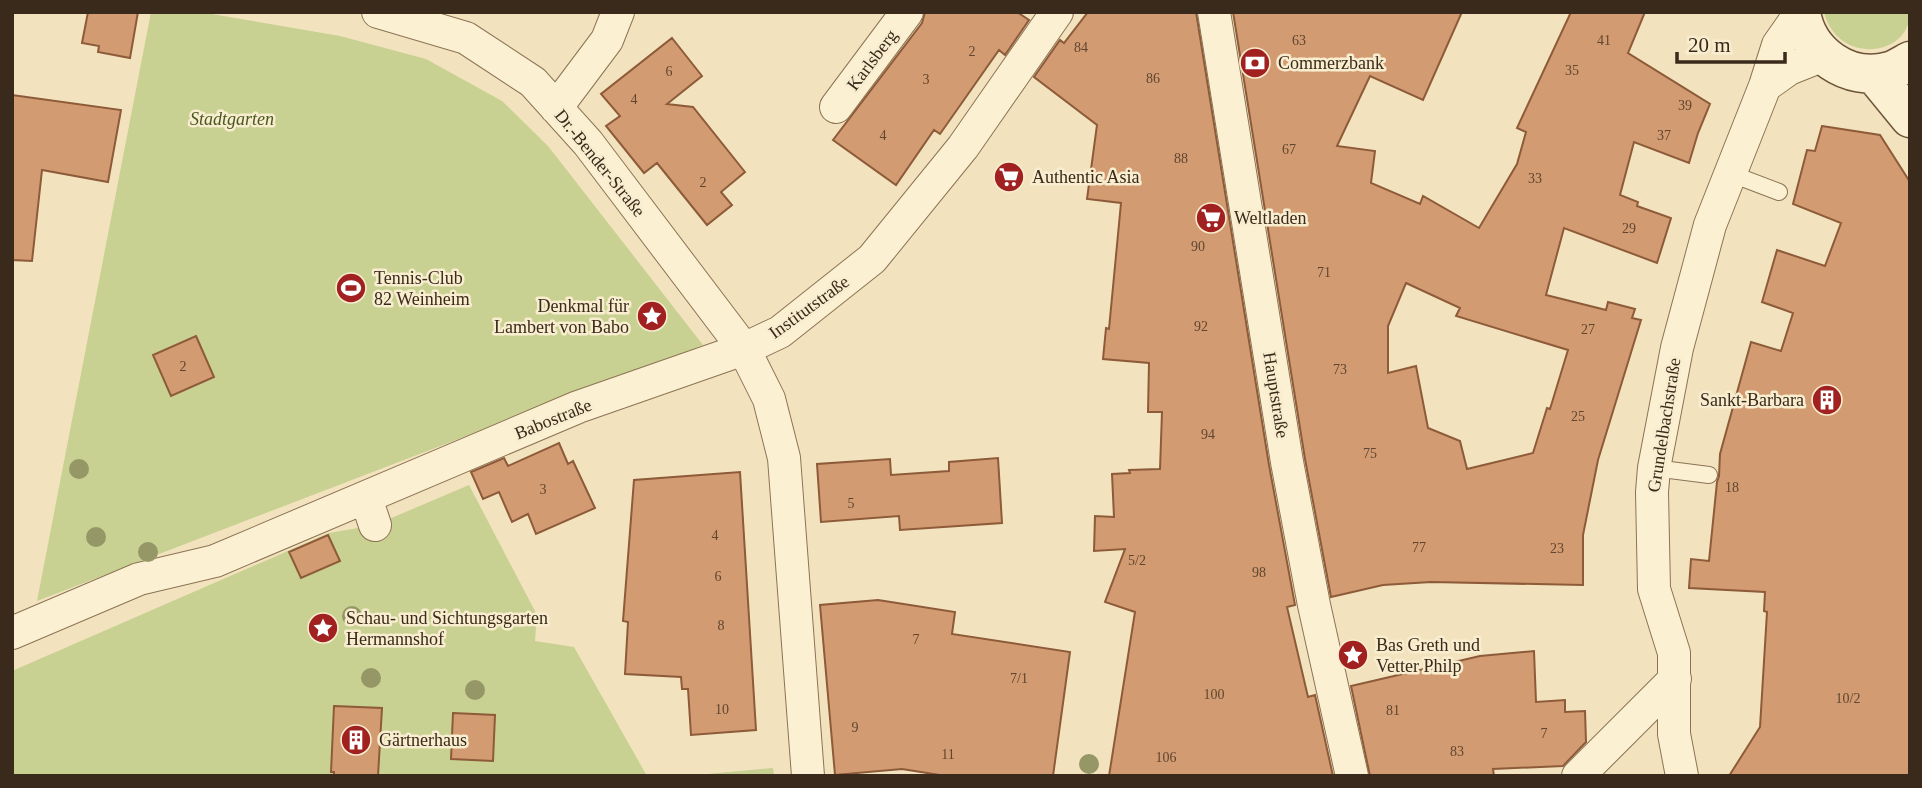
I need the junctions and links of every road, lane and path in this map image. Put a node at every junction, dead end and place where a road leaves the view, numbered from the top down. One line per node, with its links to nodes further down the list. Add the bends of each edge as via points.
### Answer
1 (378, 12): 12 (street, Dr.-Bender-Straße, via 466,38 533,82)
2 (618, 12): 12 (street, via 607,40)
3 (907, 12): 11 (street, Karlsberg)
4 (1057, 12): 16 (street, Institutstraße, via 983,120 872,259 780,332)
5 (1214, 12): 22 (street, Hauptstraße, via 1287,461)
6 (1801, 12): 7 (main road, Grundelbachstraße, via 1807,37); 10 (street, Grundelbachstraße, via 1778,45)
7 (1824, 55): 9 (main road, Grundelbachstraße, via 1844,68); 10 (street, via 1789,69)
8 (1910, 61): 9 (main road)
9 (1874, 74): 13 (main road)
10 (1765, 86): 14 (street, Grundelbachstraße)
11 (836, 107)
12 (556, 108): 16 (street, Dr.-Bender-Straße, via 588,143)
13 (1910, 118)
14 (1729, 173): 15 (lane); 18 (street, Grundelbachstraße, via 1676,348)
15 (1779, 192)
16 (744, 349): 19 (street, Babostraße, via 578,407 370,511 215,561 139,579); 21 (street, via 769,399 784,458)
17 (1709, 475): 18 (lane)
18 (1653, 480): 20 (street, Grundelbachstraße, via 1654,589 1674,653)
19 (12, 633)
20 (1675, 679): 23 (street); 24 (street, Grundelbachstraße, via 1674,734)
21 (808, 776)
22 (1352, 776)
23 (1578, 776)
24 (1682, 776)

